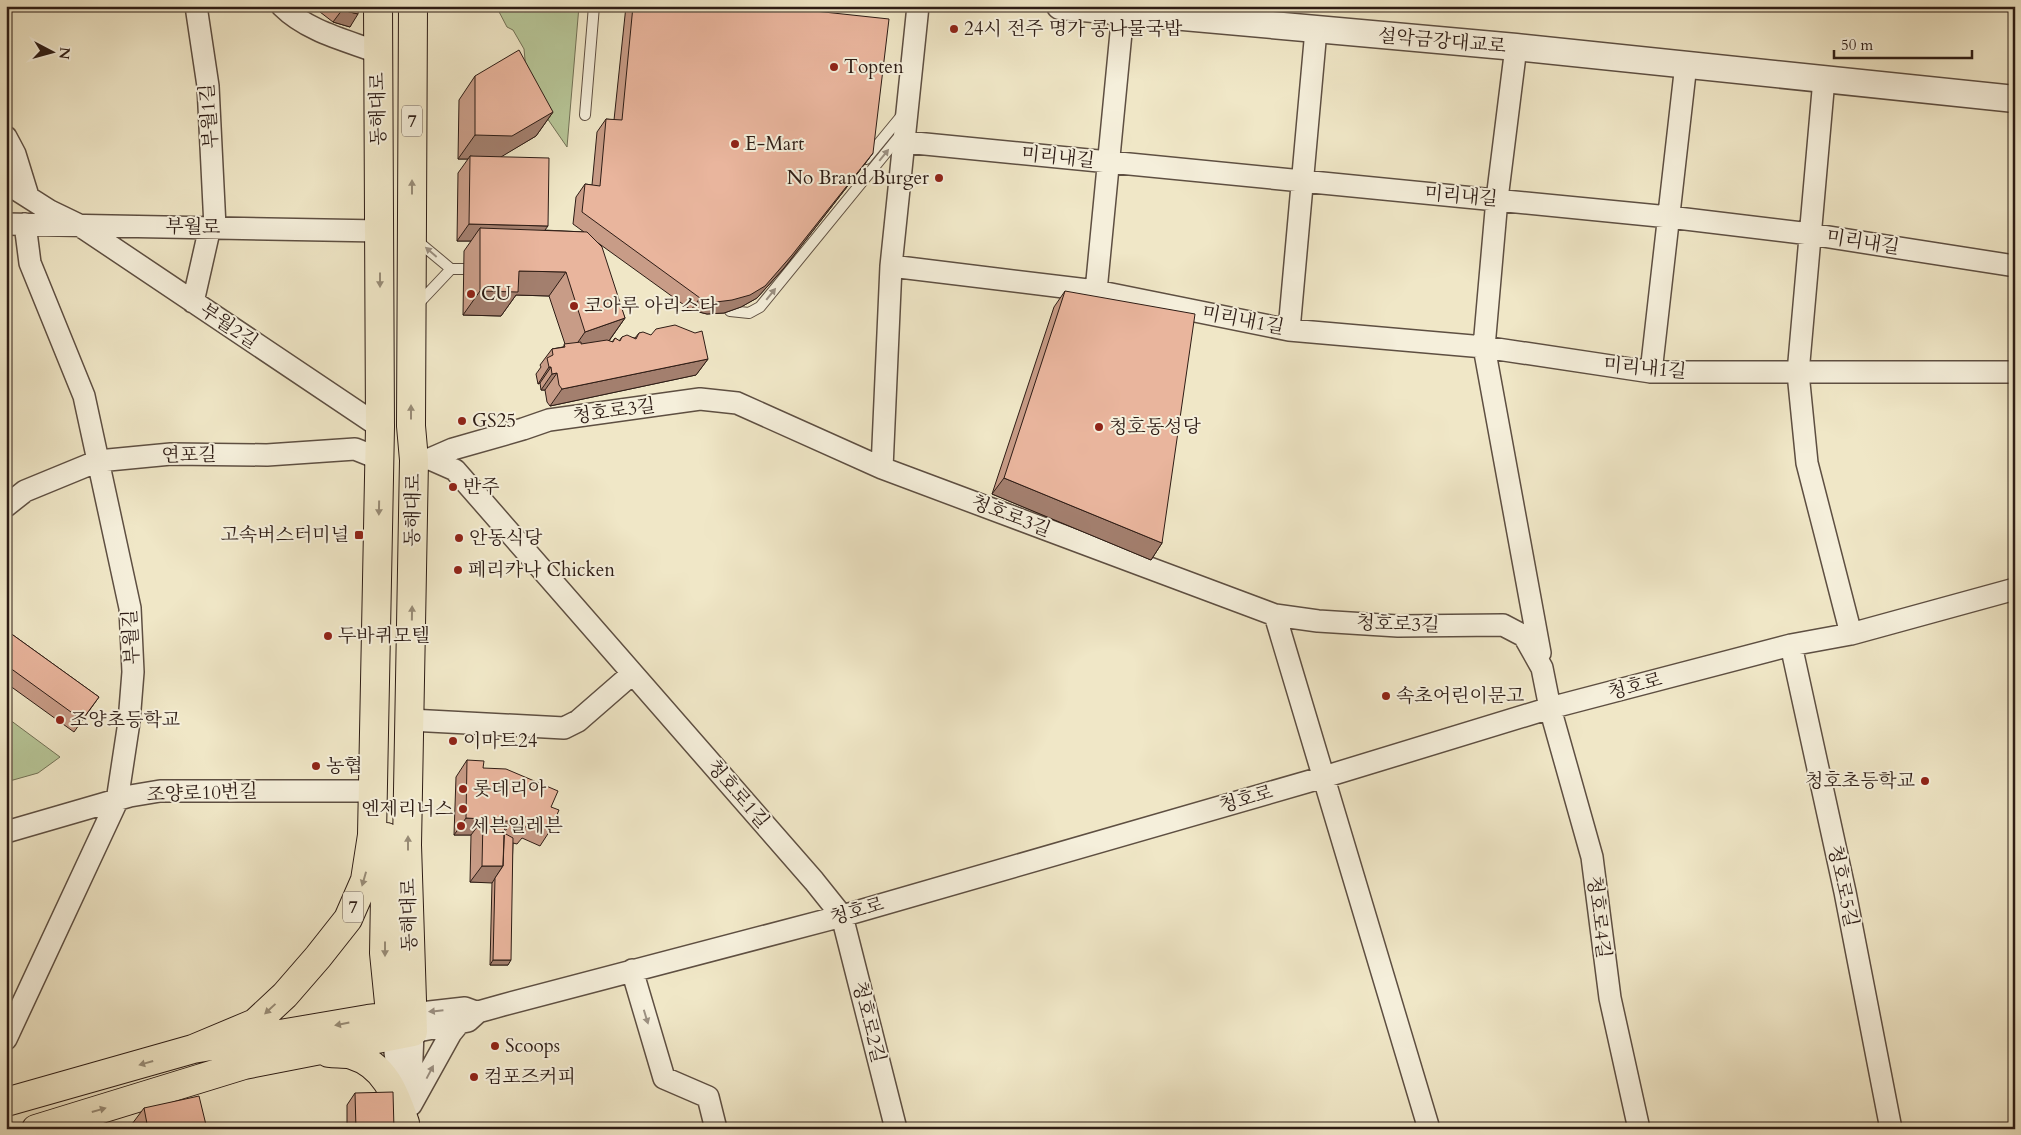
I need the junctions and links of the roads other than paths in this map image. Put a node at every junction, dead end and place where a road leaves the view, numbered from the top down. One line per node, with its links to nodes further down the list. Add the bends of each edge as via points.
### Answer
1 (196, 6): 27 (street, 부월1길, via 208,86)
2 (282, 6): 11 (street, via 298,20 320,31)
3 (378, 6): 11 (main road, 동해대로 / 7)
4 (413, 6): 30 (main road, 동해대로 / 7, one-way to 4)
5 (594, 6): 15 (lane)
6 (918, 6): 16 (street)
7 (1060, 6): 8 (street, 설악금강대교로)
8 (1123, 12): 9 (street, 설악금강대교로); 19 (street)
9 (1316, 30): 10 (street, 설악금강대교로); 20 (street)
10 (1516, 47): 12 (street, 설악금강대교로); 23 (street)
11 (377, 52): 28 (main road, 동해대로 / 7)
12 (1686, 64): 13 (street, 설악금강대교로); 24 (street)
13 (1824, 79): 14 (street, 설악금강대교로); 29 (street)
14 (2015, 98)
15 (585, 115)
16 (907, 126): 18 (lane); 19 (street, 미리내길); 31 (street); 38 (lane, one-way to 16, via 749,313 760,307)
17 (6, 137): 22 (street)
18 (865, 160)
19 (1109, 162): 20 (street, 미리내길); 35 (street)
20 (1303, 182): 23 (street, 미리내길); 39 (street)
21 (6, 183): 22 (street, 부월2길)
22 (28, 196): 26 (street, 부월2길)
23 (1497, 199): 24 (street, 미리내길); 40 (street)
24 (1669, 217): 29 (street, 미리내길); 41 (street)
25 (15, 224): 26 (street, 부월로); 47 (street, 부월길, via 84,396)
26 (79, 225): 27 (street, 부월로); 36 (street, 부월2길)
27 (213, 227): 28 (street, 부월로); 36 (street, 부월1길)
28 (380, 231): 44 (main road, 동해대로 / 7, one-way to 44)
29 (1810, 234): 32 (street, 미리내길); 43 (street)
30 (412, 236): 33 (lane, one-way to 30); 37 (main road, 동해대로 / 7)
31 (891, 266): 35 (street, 미리내1길); 48 (street)
32 (2015, 266)
33 (451, 268): 34 (lane); 37 (lane)
34 (464, 269)
35 (1096, 291): 39 (street, 미리내1길)
36 (194, 302): 44 (street, 부월2길)
37 (411, 311): 46 (main road, 동해대로 / 7, one-way to 37, via 411,426)
38 (730, 311)
39 (1289, 330): 40 (street, 미리내1길)
40 (1484, 347): 41 (street, 미리내1길); 54 (street)
41 (1651, 372): 43 (street, 미리내1길)
42 (2015, 372): 43 (street, 미리내1길)
43 (1798, 373): 52 (street, via 1807,463)
44 (380, 427): 45 (main road, 동해대로 / 7)
45 (380, 459): 46 (main road); 47 (street, 연포길, via 355,449 267,454 171,454); 56 (main road, 동해대로 / 7, one-way to 56)
46 (422, 460): 48 (street, 청호로3길, via 549,420 700,399 737,403); 55 (street, 청호로1길, via 455,470); 58 (main road, 동해대로 / 7, one-way to 46)
47 (98, 461): 49 (street, 연포길, via 25,491); 61 (street, 부월길, via 130,608 133,672)
48 (882, 468): 51 (street, 청호로3길)
49 (6, 506)
50 (2015, 589): 52 (street, 청호로)
51 (1275, 615): 54 (street, 청호로3길, via 1398,626 1503,625 1524,636); 59 (street)
52 (1851, 634): 53 (street, 청호로)
53 (1791, 645): 57 (street, 청호로); 77 (street, 청호로5길, via 1845,892)
54 (1542, 668): 57 (street, 청호로3길)
55 (632, 674): 58 (street, via 578,721 564,728); 63 (street, 청호로1길)
56 (375, 691): 60 (main road, 동해대로 / 7); 66 (main road, 동해대로 / 7, one-way to 66, via 387,767 384,954)
57 (1550, 708): 59 (street, 청호로); 76 (street, 청호로4길, via 1592,857 1610,998)
58 (410, 720): 66 (main road, 동해대로 / 7, one-way to 58)
59 (1324, 777): 63 (street, 청호로); 75 (street)
60 (373, 791): 61 (street, 조양로10번길, via 160,791); 68 (main road, 동해대로 / 7, one-way to 68, via 372,835 365,880 348,919 285,995 254,1023)
61 (117, 801): 62 (street, 조양로10번길); 67 (street, 부월길)
62 (6, 832)
63 (842, 916): 64 (street, 청호로); 74 (street, 청호로2길)
64 (632, 970): 65 (street, 청호로); 73 (street, one-way to 73, via 664,1078 708,1097)
65 (469, 1017): 66 (street, 청호로, via 465,1008); 71 (street, one-way to 65, via 451,1034)
66 (402, 1024): 68 (main road, 동해대로 / 7, one-way to 68); 69 (main road); 71 (street, via 399,1084)
67 (6, 1039)
68 (193, 1049): 70 (main road, 동해대로 / 7, one-way to 70)
69 (305, 1052): 71 (main road, via 351,1054 363,1060 382,1075); 72 (main road, one-way to 69, via 244,1065)
70 (6, 1102)
71 (405, 1117)
72 (36, 1129)
73 (716, 1129)
74 (896, 1129)
75 (1429, 1129)
76 (1639, 1129)
77 (1891, 1129)

